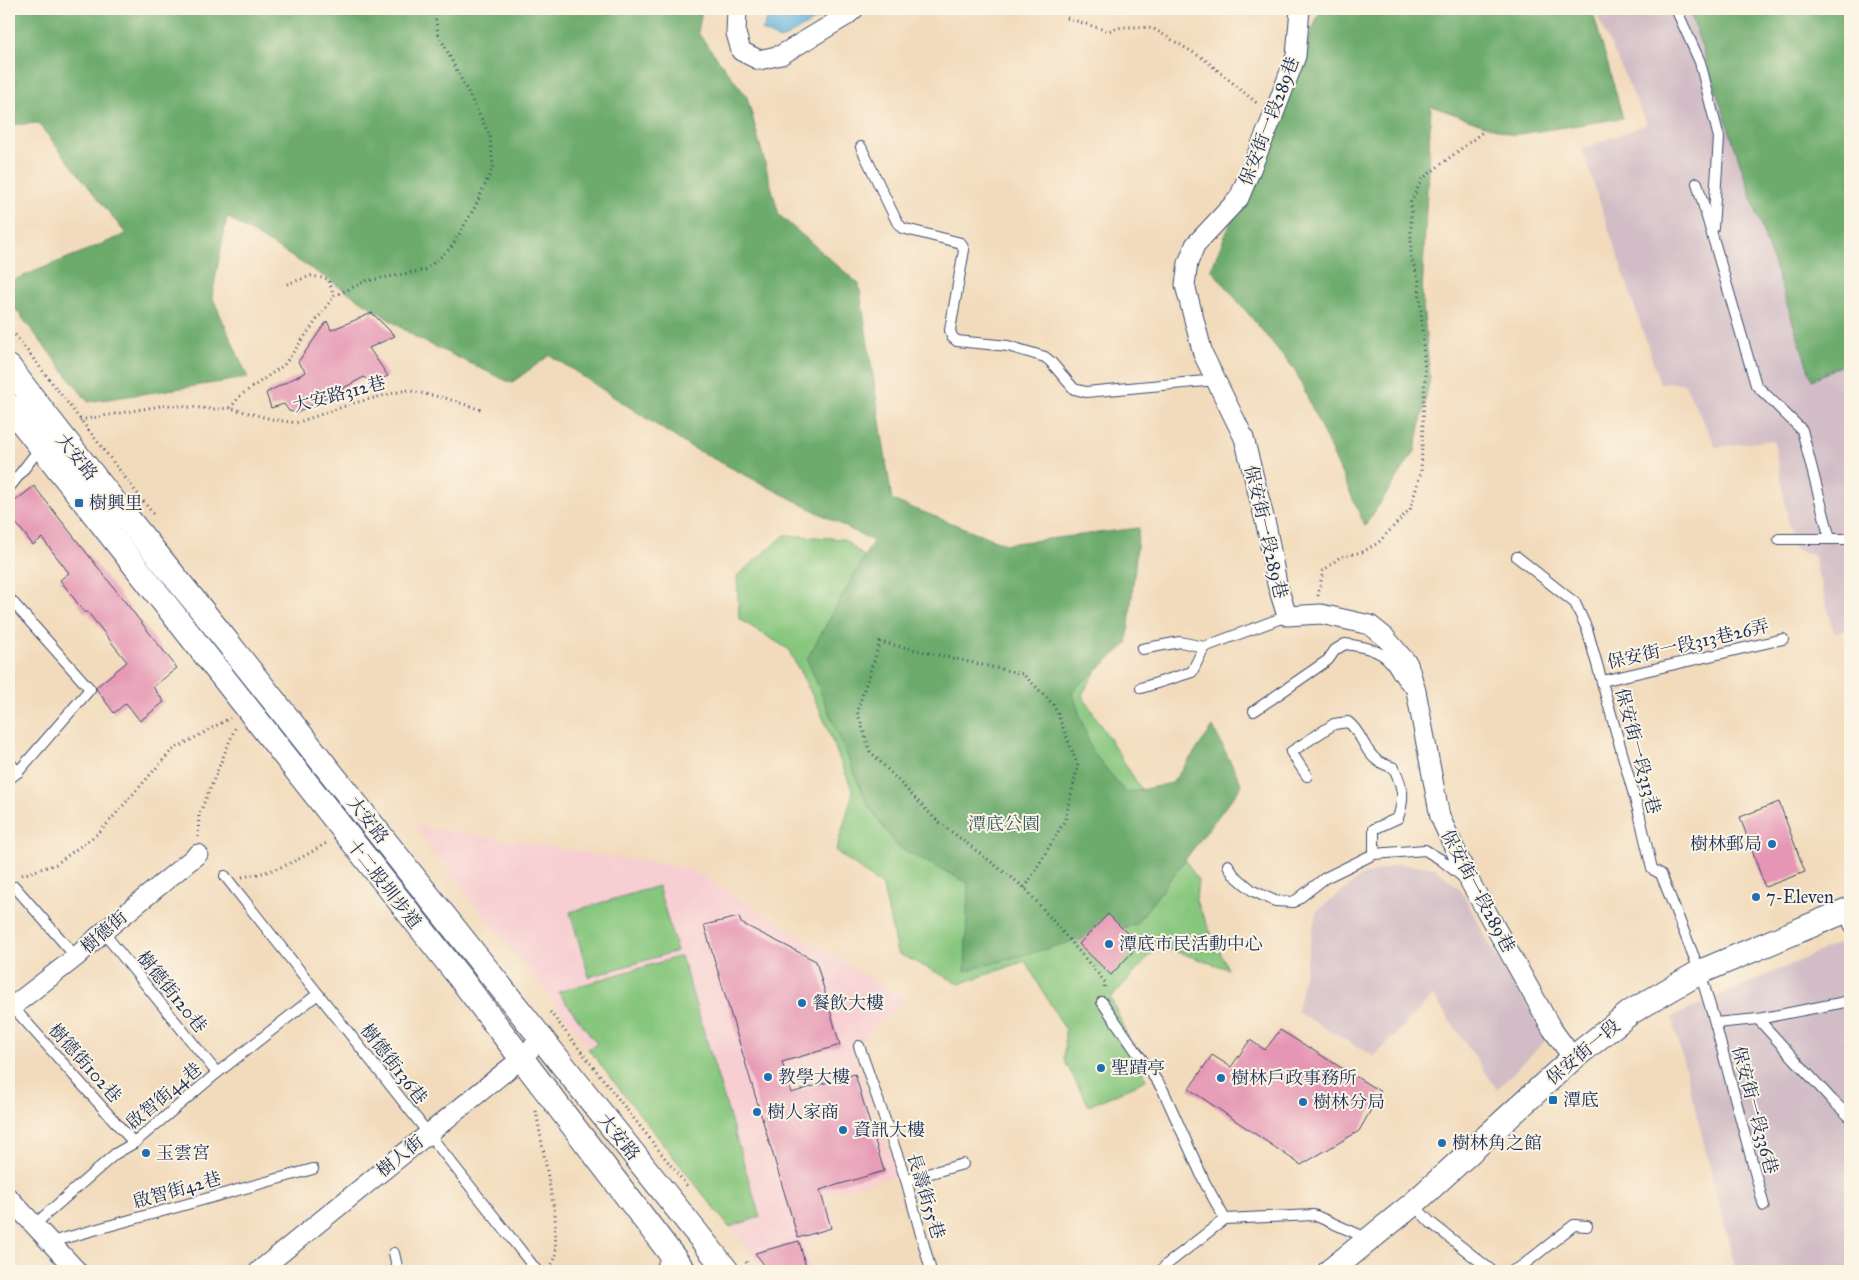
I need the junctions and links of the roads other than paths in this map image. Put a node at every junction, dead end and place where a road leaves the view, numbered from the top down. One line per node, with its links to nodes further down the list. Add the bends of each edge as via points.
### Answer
1 (737, 9): 2 (street, via 736,32 741,51 759,60 780,55)
2 (854, 9)
3 (1300, 9): 9 (street, 保安街一段289巷, via 1296,56 1239,198 1195,244 1188,263 1185,285 1203,354)
4 (1676, 9): 7 (lane, via 1700,62 1719,138)
5 (862, 147): 9 (lane, via 902,228 962,243 964,250 950,330 957,341 1008,346 1045,357 1074,389 1086,392)
6 (1697, 183): 7 (lane)
7 (1713, 236): 14 (lane, via 1756,385 1802,430)
8 (9, 367): 11 (street, 大安路)
9 (1216, 380): 18 (street, 保安街一段289巷, via 1244,438)
10 (9, 406): 11 (street, 大安路)
11 (51, 443): 12 (lane); 46 (street, 大安路, via 237,654); 48 (street, 大安路)
12 (9, 488)
13 (1779, 539): 14 (lane)
14 (1830, 539): 15 (lane)
15 (1850, 539)
16 (1517, 558): 22 (lane, 保安街一段313巷, via 1576,603 1587,628)
17 (9, 598): 27 (lane, via 90,689)
18 (1287, 616): 20 (lane); 24 (street, 保安街一段289巷, via 1321,614 1370,625 1385,636 1408,664)
19 (1783, 639): 22 (lane, 保安街一段313巷26弄)
20 (1204, 647): 21 (lane, via 1180,642); 23 (lane, via 1192,672)
21 (1142, 649)
22 (1602, 681): 39 (lane, 保安街一段313巷, via 1652,869 1661,874)
23 (1141, 688)
24 (1416, 692): 25 (lane, via 1406,686 1389,660 1367,648 1345,644 1328,660); 34 (street, 保安街一段289巷, via 1440,817)
25 (1254, 711)
26 (9, 762): 27 (lane)
27 (18, 772): 29 (lane)
28 (1307, 776): 31 (lane, via 1291,752 1334,724 1348,722 1356,727 1377,761 1394,768 1402,785 1403,803 1398,818 1374,829)
29 (9, 779)
30 (198, 854): 37 (street, 樹德街)
31 (1374, 854): 32 (lane, via 1325,878 1294,902 1275,901 1253,892); 34 (lane, via 1425,850)
32 (1228, 865)
33 (225, 876): 40 (lane, 樹德街136巷)
34 (1470, 882): 49 (street, 保安街一段289巷, via 1552,1029)
35 (15, 886): 38 (lane)
36 (1848, 916): 39 (street, 保安街一段)
37 (103, 932): 38 (street, 樹德街); 50 (lane, 樹德街120巷)
38 (76, 957): 43 (street, 樹德街)
39 (1700, 972): 45 (lane, 保安街一段336巷); 49 (street, 保安街一段, via 1631,1012)
40 (318, 994): 50 (lane, 啟智街44巷); 52 (lane, 樹德街136巷)
41 (1850, 1001): 44 (lane, 保安街一段336巷)
42 (1102, 1002): 60 (lane, via 1163,1090)
43 (11, 1007): 53 (lane, 樹德街102巷)
44 (1758, 1019): 45 (lane, 保安街一段336巷); 51 (lane, 保安街一段336巷)
45 (1715, 1022): 59 (lane, 保安街一段336巷)
46 (540, 1039): 48 (street, 樹人街); 72 (street, 大安路)
47 (859, 1046): 56 (lane, 長壽街55巷)
48 (522, 1058): 52 (street, 樹人街); 66 (street, 大安路)
49 (1573, 1058): 58 (street, 保安街一段)
50 (217, 1073): 53 (lane, 啟智街44巷)
51 (1850, 1117)
52 (428, 1133): 68 (street, 樹人街); 70 (lane, 樹德街136巷)
53 (134, 1143): 61 (lane, 啟智街44巷, via 115,1154)
54 (963, 1164): 56 (lane)
55 (313, 1169): 64 (lane, 啟智街42巷)
56 (906, 1180): 73 (lane, 長壽街55巷)
57 (9, 1198): 61 (street)
58 (1413, 1204): 63 (street, 保安街一段); 76 (lane, via 1430,1222)
59 (1764, 1206)
60 (1225, 1219): 63 (lane, via 1314,1215); 74 (lane)
61 (34, 1225): 64 (street)
62 (1586, 1226): 77 (lane, via 1574,1225)
63 (1370, 1239): 75 (street, 保安街一段)
64 (51, 1242): 67 (street)
65 (394, 1253): 69 (lane)
66 (664, 1261): 71 (street, 大安路)
67 (77, 1271)
68 (259, 1271)
69 (398, 1271)
70 (537, 1271)
71 (684, 1271)
72 (727, 1271)
73 (931, 1271)
74 (1161, 1271)
75 (1330, 1271)
76 (1492, 1271)
77 (1512, 1271)

